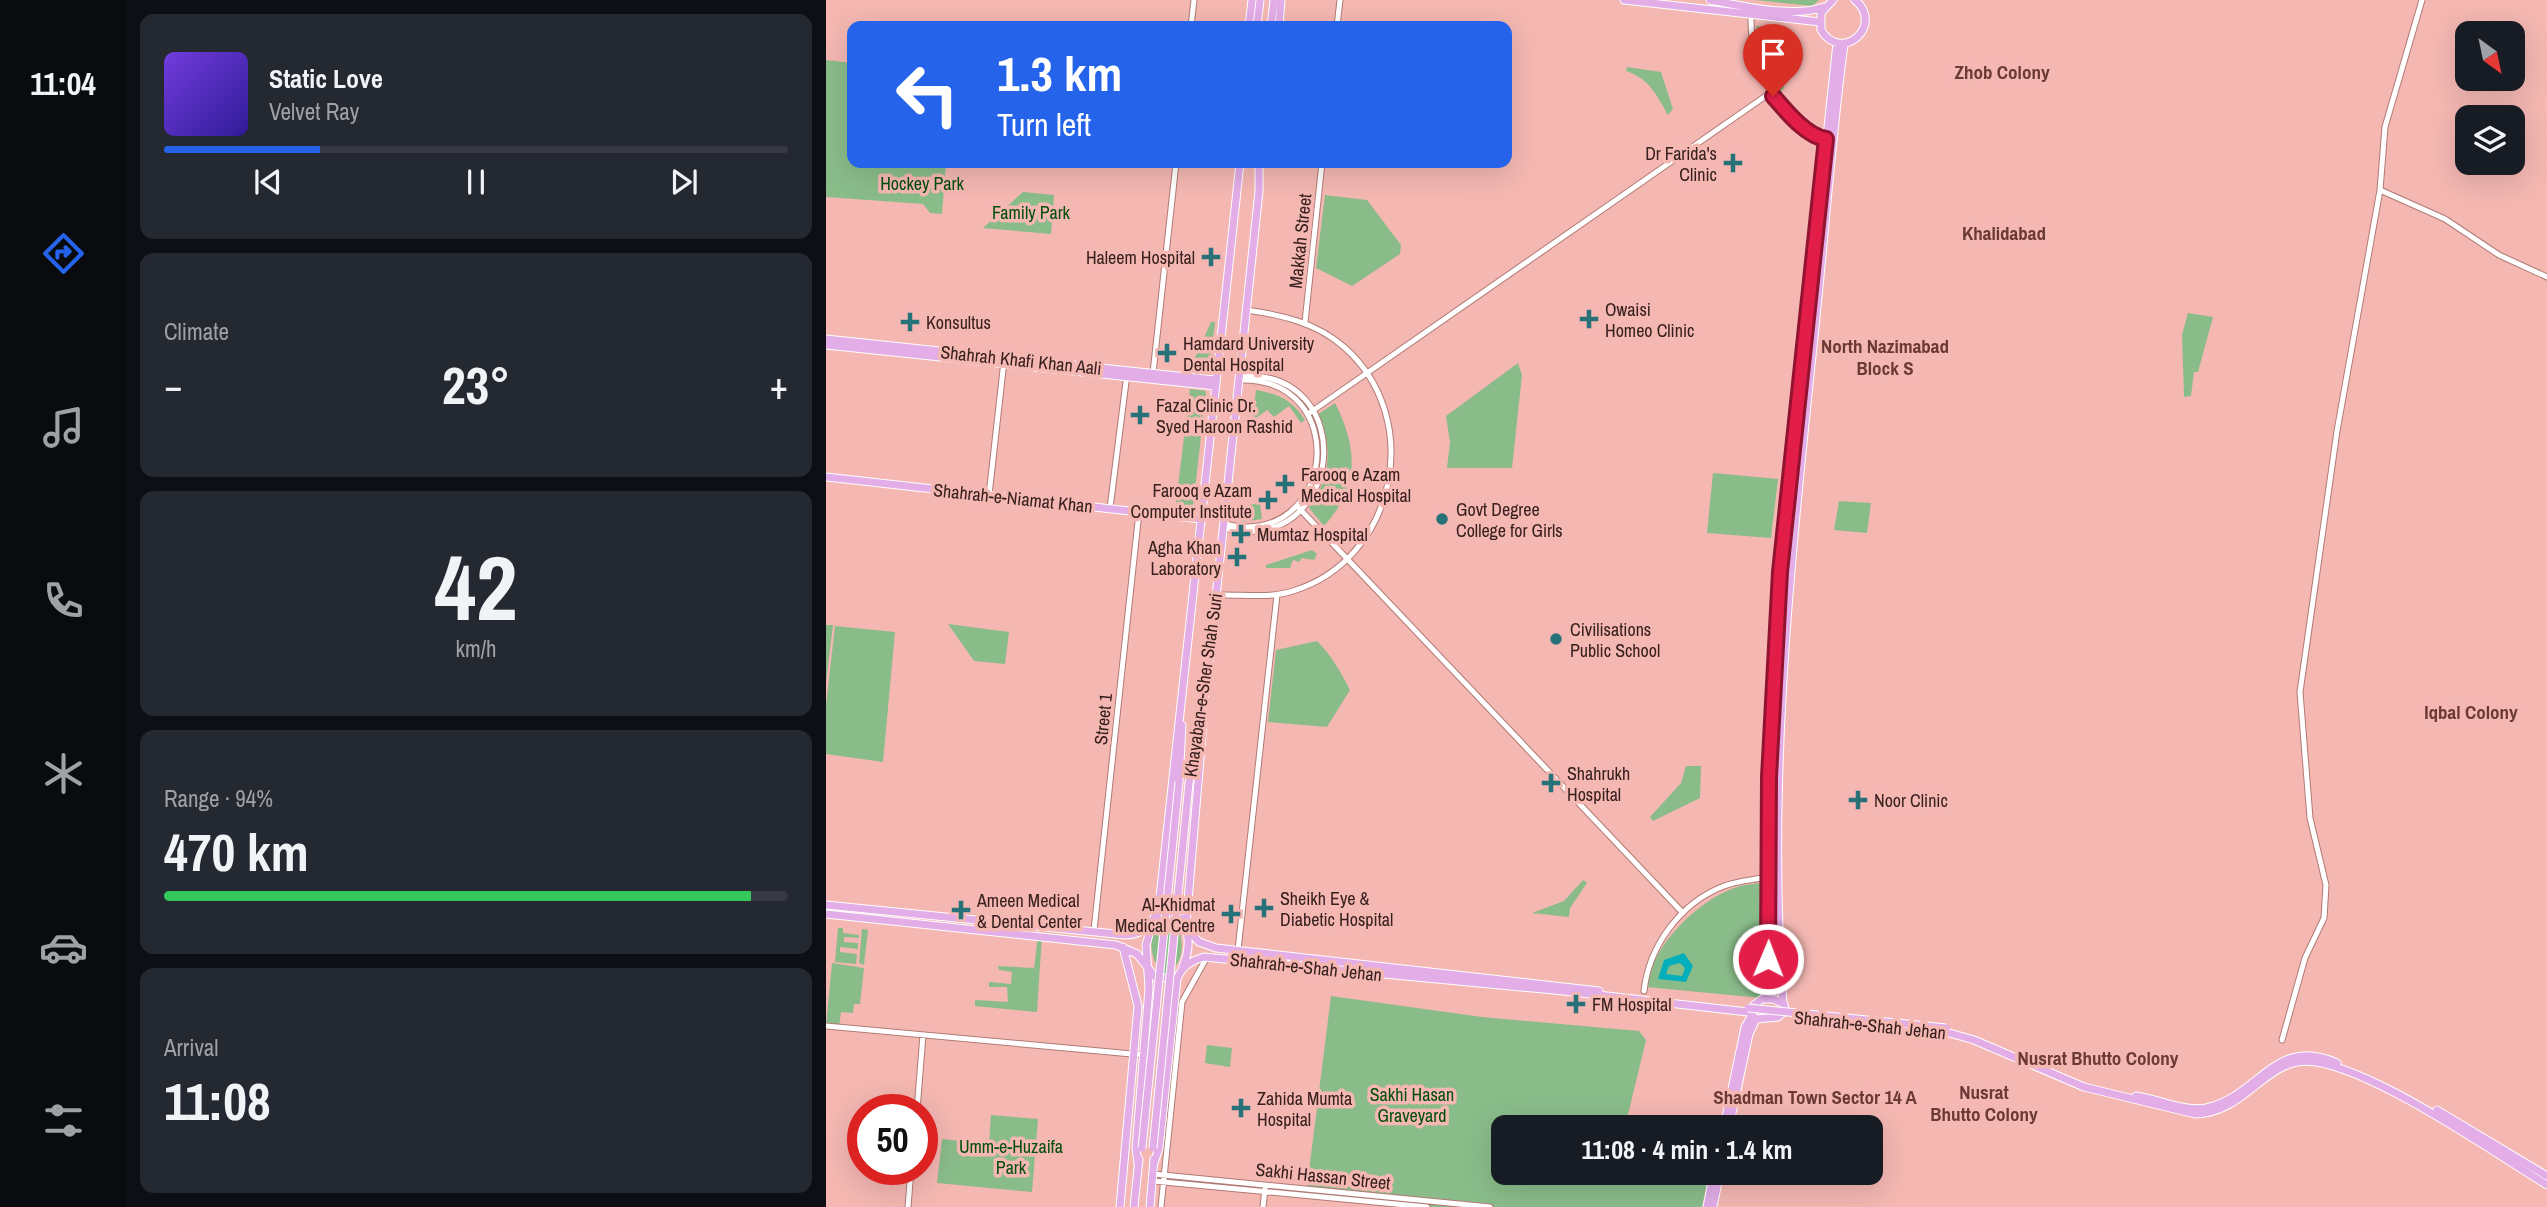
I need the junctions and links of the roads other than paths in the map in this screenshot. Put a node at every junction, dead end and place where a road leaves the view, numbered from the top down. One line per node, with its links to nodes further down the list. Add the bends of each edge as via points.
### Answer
1 (1194, 0): 14 (street)
2 (1252, 0): 15 (main road)
3 (1260, 0): 16 (main road)
4 (1274, 0): 17 (main road)
5 (1283, 0): 18 (main road)
6 (1340, 0): 19 (street)
7 (1625, 0): 12 (main road)
8 (1710, 0): 12 (main road)
9 (1833, 0): 13 (main road)
10 (1855, 0): 21 (main road, via 1863,9 1866,24 1856,40)
11 (2422, 0): 28 (street, via 2385,127)
12 (1752, 7): 13 (main road, via 1810,11); 20 (main road); 22 (street, via 1753,52)
13 (1824, 7): 20 (main road)
14 (1192, 21)
15 (1250, 21)
16 (1258, 21)
17 (1272, 21)
18 (1279, 21)
19 (1338, 21)
20 (1820, 22): 21 (main road, via 1824,34)
21 (1840, 44): 23 (main road); 43 (main road)
22 (1770, 93): 23 (street, via 1787,113); 37 (street)
23 (1826, 139): 42 (main road)
24 (1175, 168): 36 (street)
25 (1238, 168): 40 (main road, Khayaban-e-Sher Shah Suri)
26 (1261, 168): 30 (main road, Khayaban-e-Sher Shah Suri)
27 (1321, 168): 31 (street, Makkah Street)
28 (2380, 190): 29 (street, via 2445,219 2511,261); 83 (street, via 2337,431 2300,692 2310,818 2326,885 2324,918 2305,958)
29 (2547, 277)
30 (1246, 310): 31 (street); 39 (main road, Khayaban-e-Sher Shah Suri)
31 (1305, 323): 37 (street, via 1343,346)
32 (826, 339): 33 (main road, Shahrah Khafi Khan Aali)
33 (854, 344): 34 (main road, Shahrah Khafi Khan Aali); 35 (main road, Shahrah Khafi Khan Aali)
34 (826, 345)
35 (1004, 360): 38 (main road, Shahrah Khafi Khan Aali); 45 (street)
36 (1153, 373): 38 (main road, Shahrah Khafi Khan Aali); 40 (main road, Shahrah Khafi Khan Aali)
37 (1368, 373): 41 (street); 51 (street, via 1390,426 1391,470 1378,518)
38 (1127, 374): 40 (main road, Shahrah Khafi Khan Aali); 46 (street)
39 (1239, 378): 41 (street, via 1261,377 1285,385); 50 (main road, Khayaban-e-Sher Shah Suri)
40 (1215, 383): 49 (main road, Khayaban-e-Sher Shah Suri)
41 (1310, 412): 47 (street, via 1318,462)
42 (1794, 430): 43 (main road); 54 (main road)
43 (1804, 431): 55 (main road)
44 (826, 477): 45 (main road, Shahrah-e-Niamat Khan)
45 (989, 495): 46 (main road, Shahrah-e-Niamat Khan)
46 (1110, 508): 48 (main road, Shahrah-e-Niamat Khan)
47 (1299, 508): 50 (street, via 1259,526); 51 (street)
48 (1139, 512): 49 (main road, Shahrah-e-Niamat Khan); 68 (street, Street 1)
49 (1201, 519): 56 (main road, Khayaban-e-Sher Shah Suri)
50 (1224, 526): 57 (main road, Khayaban-e-Sher Shah Suri)
51 (1348, 559): 53 (street, via 1308,585); 64 (street)
52 (1224, 595): 53 (street)
53 (1277, 595): 72 (street)
54 (1779, 595): 55 (main road); 58 (main road)
55 (1789, 595): 59 (main road)
56 (1183, 679): 66 (main road, via 1160,897); 90 (main road, Khayaban-e-Sher Shah Suri, bridge, via 1179,782)
57 (1207, 681): 67 (main road); 91 (main road, Khayaban-e-Sher Shah Suri, bridge, via 1189,783)
58 (1771, 711): 59 (main road); 60 (main road)
59 (1782, 712): 61 (main road)
60 (1769, 777): 61 (main road); 62 (main road)
61 (1778, 777): 70 (main road)
62 (1767, 877): 64 (street, via 1723,886); 69 (main road)
63 (826, 905): 68 (main road)
64 (1683, 912): 77 (street, via 1658,944)
65 (826, 914): 71 (main road)
66 (1152, 924): 67 (main road, via 1161,915 1173,913); 68 (main road, via 1133,934); 74 (main road, via 1146,945)
67 (1186, 928): 72 (main road, Shahrah-e-Shah Jehan, via 1208,946); 75 (main road, via 1188,951)
68 (1094, 930)
69 (1769, 934): 70 (main road); 78 (main road)
70 (1778, 934): 79 (main road)
71 (1124, 947): 74 (main road, via 1138,954); 84 (main road, via 1138,1006)
72 (1238, 950): 76 (main road, Shahrah-e-Shah Jehan)
73 (1207, 957): 75 (main road, Shahrah-e-Shah Jehan); 76 (main road, Shahrah-e-Shah Jehan, via 1458,983); 94 (street, via 1182,1002)
74 (1149, 968): 75 (main road, via 1162,980); 85 (main road)
75 (1181, 970): 91 (main road)
76 (1554, 988): 87 (main road, Shahrah-e-Shah Jehan, bridge, via 1958,1034 2084,1087 2187,1113 2222,1108 2286,1065 2310,1061 2330,1065)
77 (1644, 991)
78 (1765, 999): 79 (main road); 80 (main road, via 1754,1005)
79 (1783, 1003): 80 (main road, via 1785,1011 1778,1017)
80 (1754, 1017): 88 (main road, via 1745,1027); 89 (main road)
81 (826, 1026): 82 (street)
82 (923, 1035): 84 (street); 86 (street)
83 (2282, 1040)
84 (1133, 1054): 85 (street); 101 (main road)
85 (1143, 1055): 90 (main road)
86 (918, 1094)
87 (2430, 1108): 92 (main road, Shahrah-e-Shah Jehan); 98 (main road, Shahrah-e-Shah Jehan)
88 (1727, 1115)
89 (1732, 1115)
90 (1138, 1163): 102 (main road, Khayaban-e-Sher Shah Suri)
91 (1154, 1163): 93 (main road, Khayaban-e-Sher Shah Suri)
92 (2547, 1176)
93 (1153, 1177): 94 (street, Sakhi Hassan Street); 103 (main road, Khayaban-e-Sher Shah Suri)
94 (1164, 1178): 99 (street, Sakhi Hassan Street); 104 (street)
95 (910, 1185): 100 (street)
96 (1711, 1185): 108 (main road)
97 (1717, 1185): 109 (main road)
98 (2547, 1185)
99 (1265, 1187): 105 (street); 106 (street, Sakhi Hassan Street); 107 (street, Sakhi Hassan Street)
100 (908, 1207)
101 (1120, 1207)
102 (1134, 1207)
103 (1150, 1207)
104 (1161, 1207)
105 (1263, 1207)
106 (1424, 1207)
107 (1490, 1207)
108 (1707, 1207)
109 (1713, 1207)

